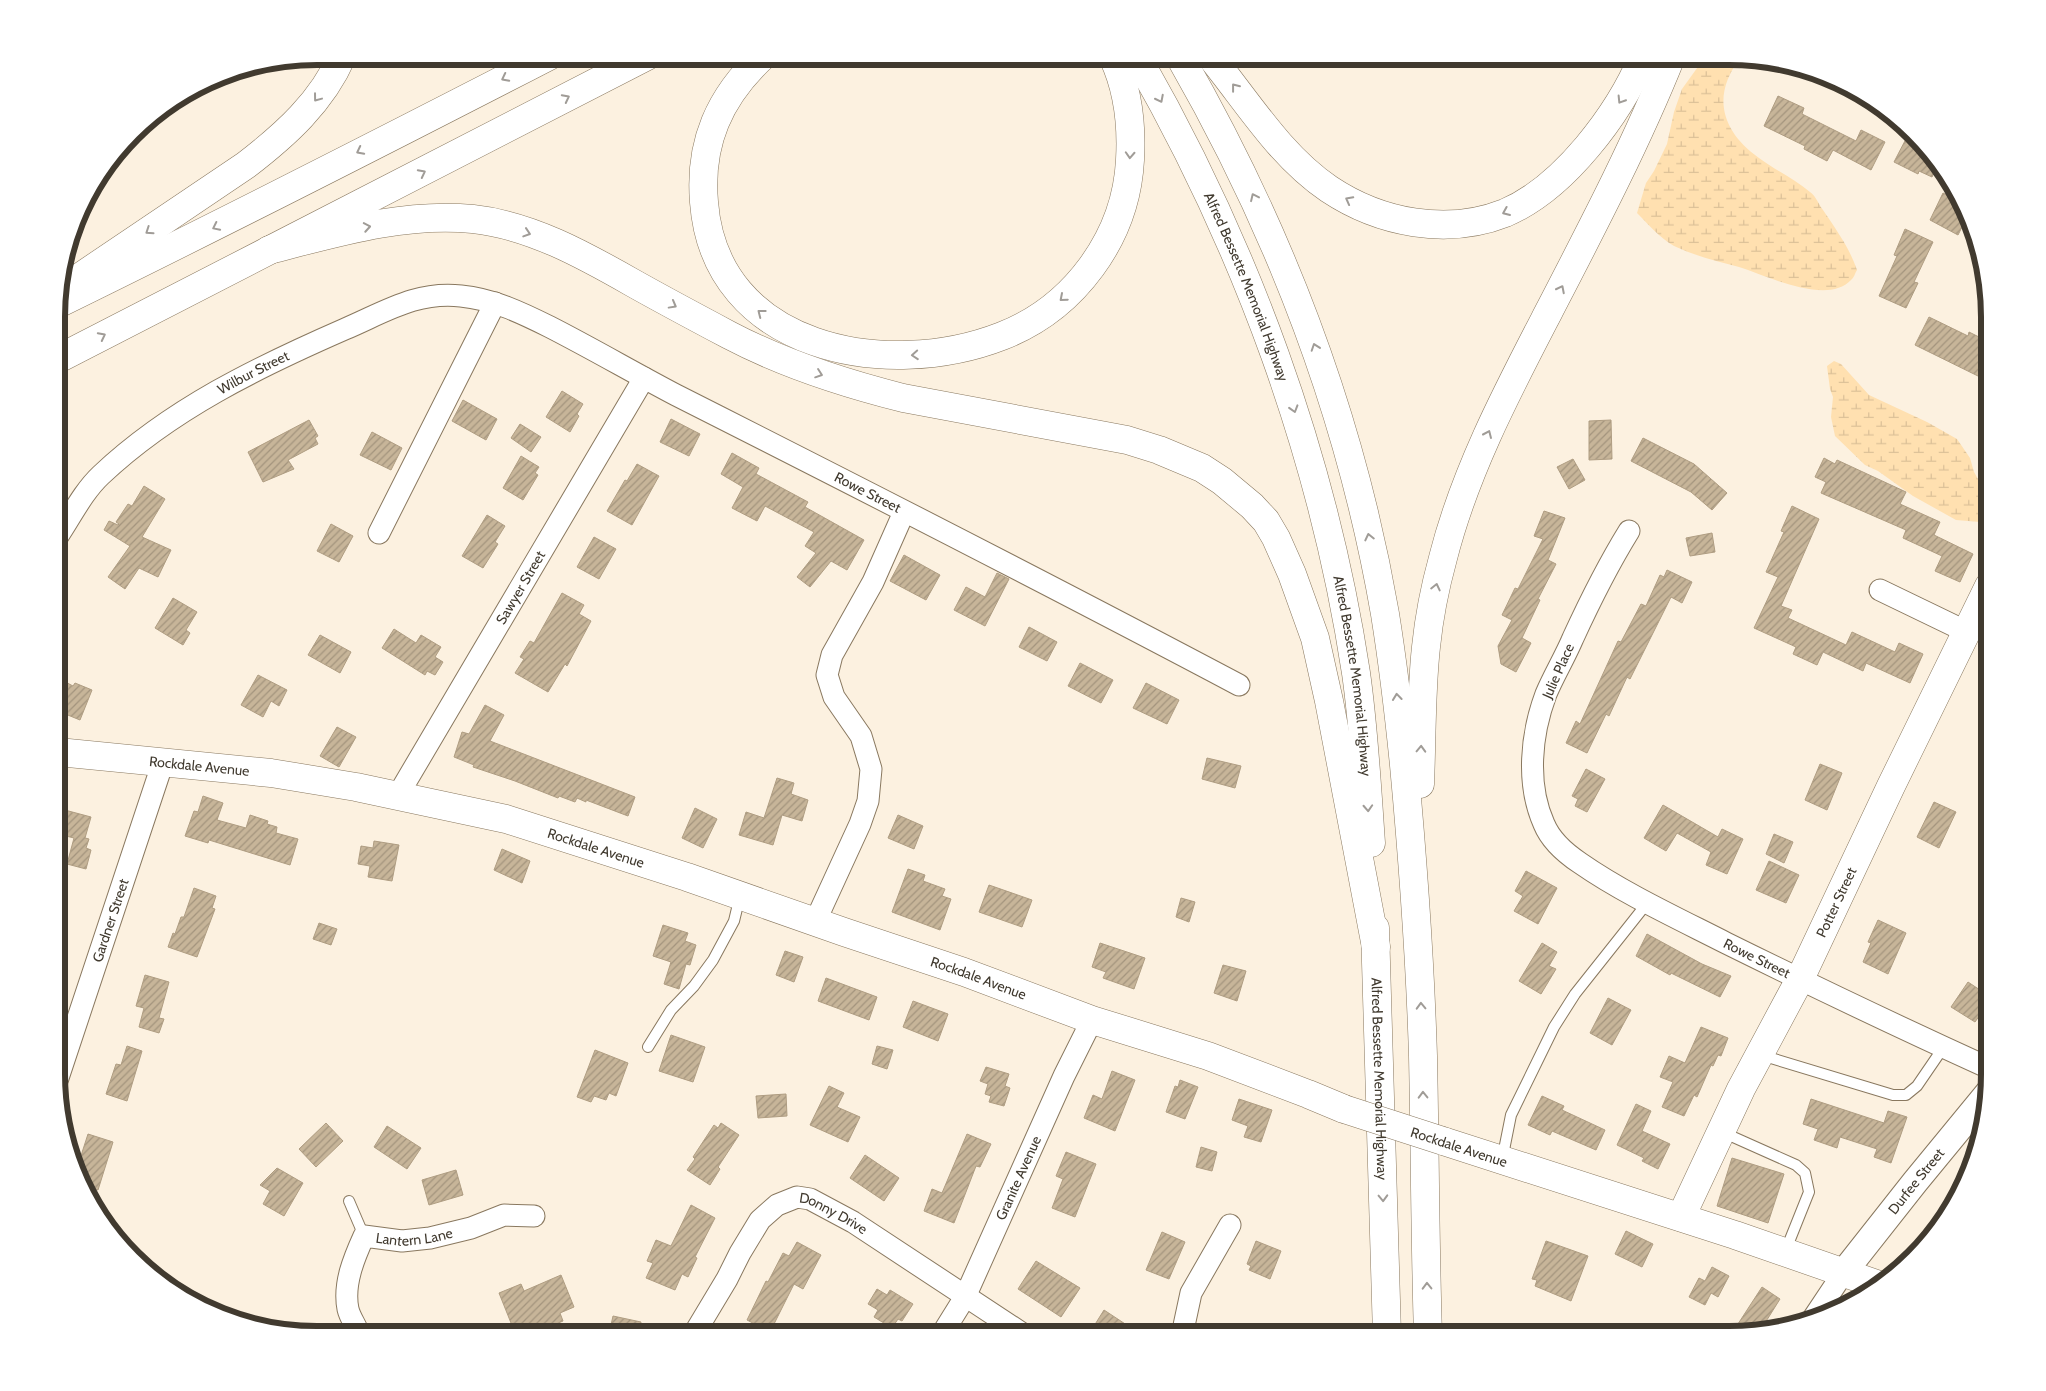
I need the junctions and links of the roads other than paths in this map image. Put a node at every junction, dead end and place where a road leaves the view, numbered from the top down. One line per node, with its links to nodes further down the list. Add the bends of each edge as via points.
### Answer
1 (337, 65): 12 (main road, one-way to 12, via 318,97 270,147)
2 (531, 65): 13 (main road, one-way to 13)
3 (629, 65): 11 (main road, one-way to 3)
4 (754, 65): 5 (main road, one-way to 4, via 1128,105 1131,140 1129,176 1122,210 1095,263 1055,306 1003,336 936,354 902,356 841,350 786,330 741,296 725,272 712,244 705,216 702,183 706,149 716,118 728,96)
5 (1116, 65)
6 (1141, 65): 33 (main road, Alfred Bessette Memorial Highway, one-way to 33, via 1181,140 1250,288 1288,392 1318,494 1356,674 1367,784)
7 (1184, 65): 29 (main road, one-way to 7, via 1391,650 1377,572 1349,459 1316,349 1288,275 1243,174)
8 (1217, 65): 9 (main road, one-way to 8, via 1609,119 1590,144 1550,184 1506,212 1482,220 1430,225 1368,210 1317,180 1279,142)
9 (1639, 65)
10 (1668, 65): 29 (main road, one-way to 10, via 1426,644 1455,515 1491,426 1602,206)
11 (269, 250): 15 (main road, one-way to 11); 33 (main road, one-way to 33, via 401,221 465,218 505,225 599,263 732,337 801,367 903,398 1127,440 1181,458 1222,481 1252,506 1271,529 1289,564 1308,616 1322,669)
12 (67, 286)
13 (66, 300)
14 (495, 303): 16 (street, Rowe Street, via 562,333); 18 (street, Wilbur Street, via 443,295 407,301 207,396 158,428 101,475); 20 (street)
15 (65, 355)
16 (644, 378): 17 (street, Rowe Street); 27 (street, Sawyer Street)
17 (904, 512): 24 (street, Rowe Street); 32 (street, via 873,582 832,655 827,675 834,697 861,736 871,769 868,801 860,824)
18 (65, 525)
19 (1629, 531): 28 (street, Julie Place, via 1594,594 1547,693 1538,720 1534,741 1534,783)
20 (379, 532)
21 (1880, 590): 23 (street)
22 (1981, 603): 23 (main road, Potter Street)
23 (1967, 632): 34 (main road, Potter Street)
24 (1239, 685)
25 (65, 753): 26 (main road, Rockdale Avenue)
26 (163, 762): 27 (main road, Rockdale Avenue, via 271,773); 39 (street, Gardner Street)
27 (398, 795): 30 (main road, Rockdale Avenue, via 540,829)
28 (1543, 823): 31 (street, Rowe Street, via 1558,846 1581,864)
29 (1414, 885): 60 (main road, one-way to 29, via 1423,1055)
30 (740, 896): 32 (main road, Rockdale Avenue); 36 (lane, via 734,921 713,960 671,1010)
31 (1648, 902): 34 (street, Rowe Street); 43 (lane, via 1575,994 1554,1027 1511,1115)
32 (815, 922): 35 (main road, Rockdale Avenue, via 964,972)
33 (1376, 947): 59 (main road, Alfred Bessette Memorial Highway, one-way to 59)
34 (1800, 979): 37 (street, Rowe Street); 38 (main road, Potter Street)
35 (1092, 1020): 43 (main road, Rockdale Avenue, bridge, via 1208,1056 1344,1109); 52 (street, Granite Avenue)
36 (648, 1047)
37 (1943, 1048): 38 (lane, via 1906,1095 1893,1095); 40 (street, Rowe Street)
38 (1759, 1054): 42 (main road, Potter Street)
39 (65, 1057)
40 (1981, 1065)
41 (1979, 1104): 50 (street, Durfee Street)
42 (1721, 1132): 46 (main road, Potter Street); 49 (lane, via 1796,1165 1805,1173 1810,1192)
43 (1502, 1161): 46 (main road, Rockdale Avenue)
44 (349, 1201): 48 (lane)
45 (534, 1216): 48 (street, Lantern Lane, via 504,1215 471,1228 421,1239 402,1241)
46 (1681, 1217): 49 (main road, Rockdale Avenue)
47 (1230, 1226): 58 (street, via 1191,1294)
48 (364, 1236): 54 (street, Lantern Lane, via 353,1259 347,1297)
49 (1785, 1252): 50 (main road, Rockdale Avenue)
50 (1844, 1272): 51 (main road, Rockdale Avenue); 53 (street)
51 (1871, 1281)
52 (965, 1297): 55 (street, Donny Drive, via 853,1222 810,1199 797,1198 777,1205 760,1220); 56 (street, Granite Avenue); 57 (street, Donny Drive)
53 (1819, 1309)
54 (355, 1326)
55 (699, 1326)
56 (947, 1326)
57 (1010, 1326)
58 (1184, 1326)
59 (1387, 1326)
60 (1428, 1326)

